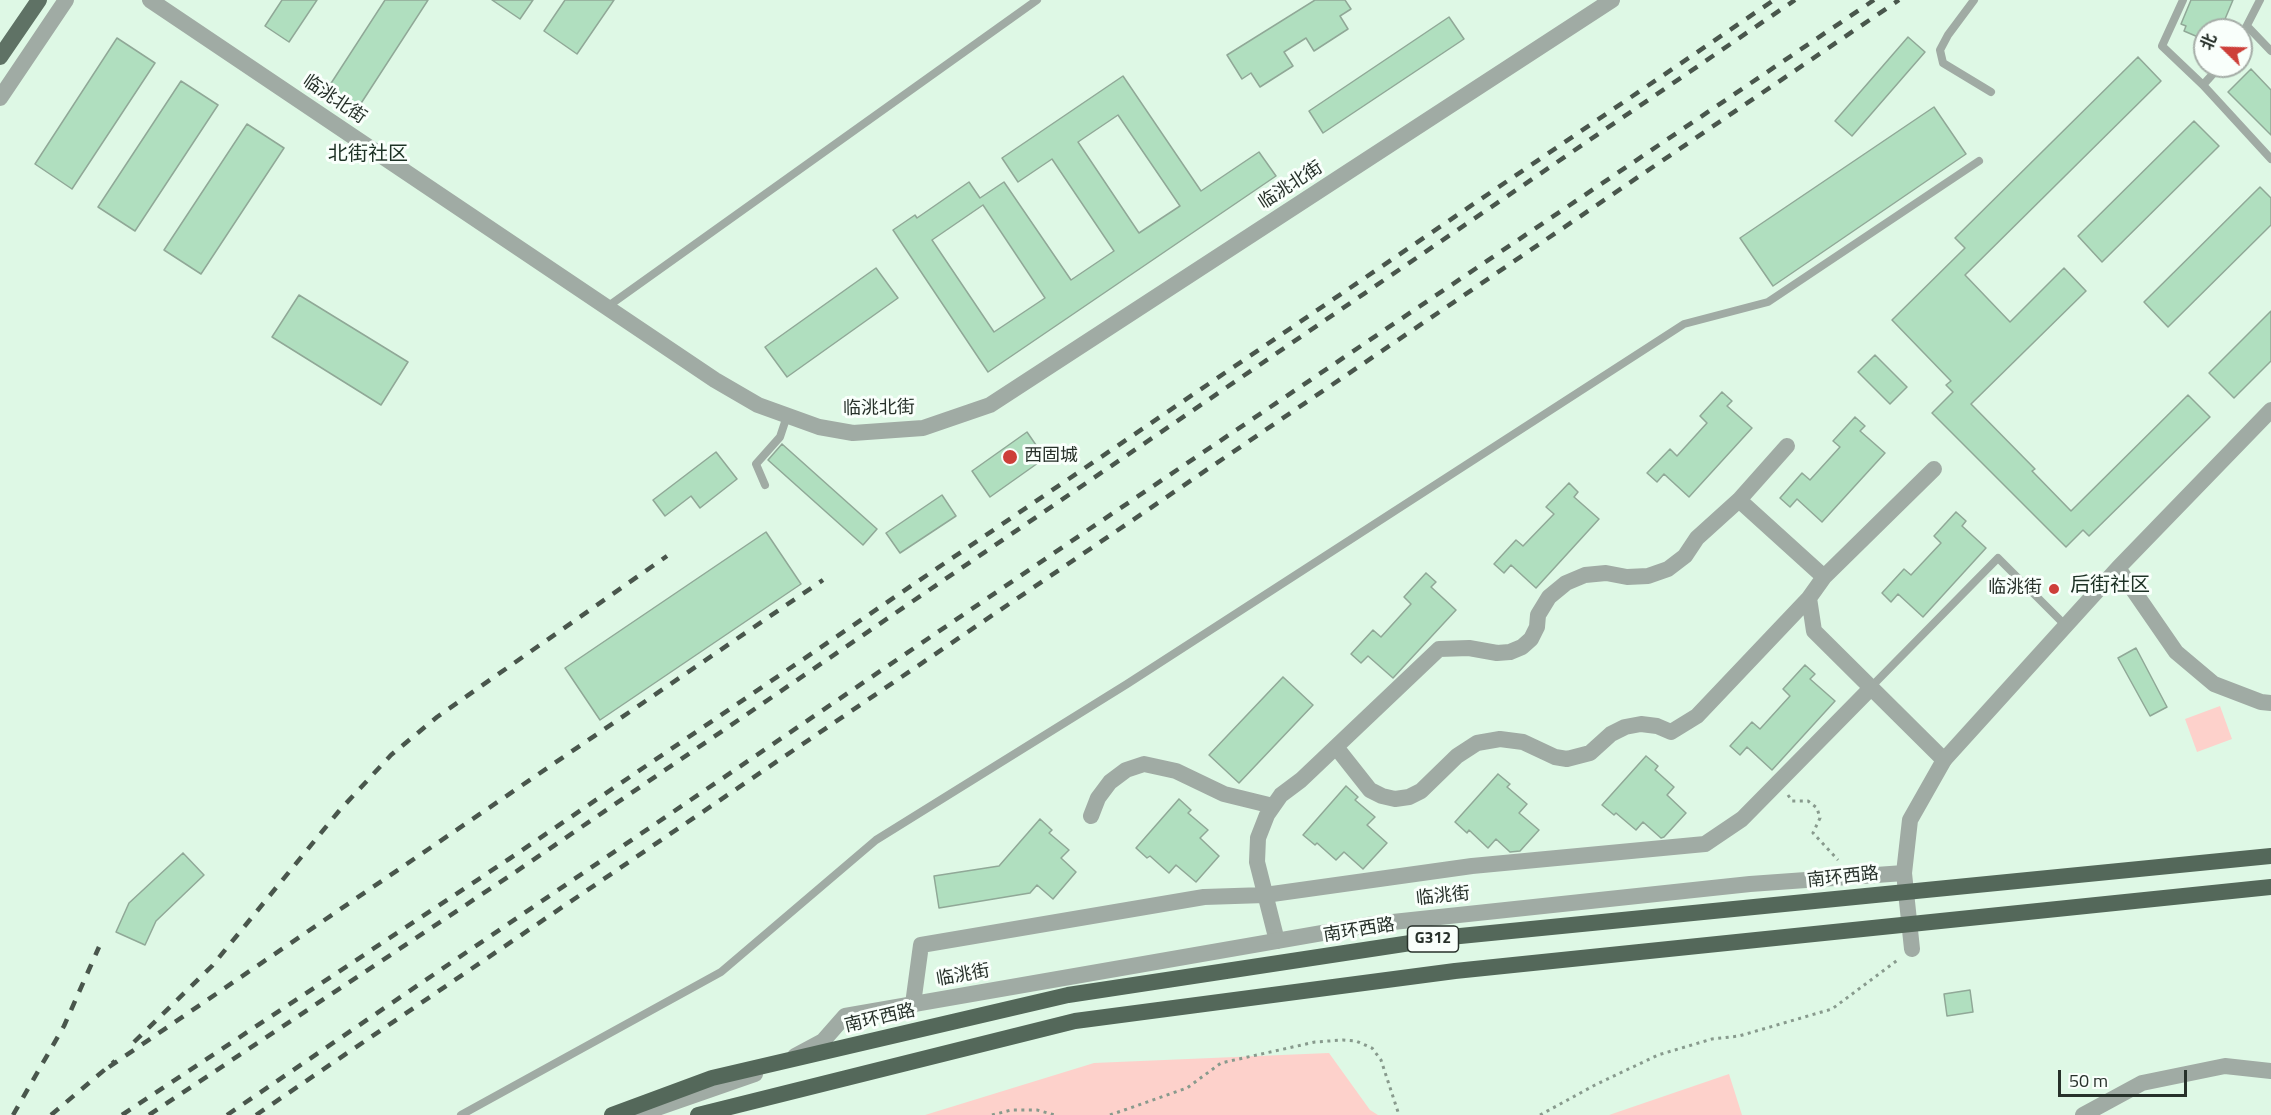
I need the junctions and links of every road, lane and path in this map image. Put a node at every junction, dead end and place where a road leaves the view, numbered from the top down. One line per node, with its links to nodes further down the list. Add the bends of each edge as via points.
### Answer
1 (39, 0): 12 (main road)
2 (66, 0): 16 (street)
3 (150, 0): 19 (street, 临洮北街)
4 (1037, 0): 19 (lane)
5 (1612, 0): 21 (street, 临洮北街, via 990,405 923,428 888,432 853,433)
6 (1974, 0): 15 (lane, via 1940,50 1943,63)
7 (2182, 0): 14 (lane, via 2162,46)
8 (2260, 0): 9 (lane)
9 (2252, 18)
10 (2253, 32): 11 (lane)
11 (2271, 51)
12 (0, 57)
13 (2209, 78): 14 (lane)
14 (2203, 85): 17 (lane)
15 (1991, 92)
16 (0, 98)
17 (2271, 159)
18 (1979, 161): 46 (lane, via 1768,302 1684,324 1127,684 876,840 721,972)
19 (606, 307): 21 (street, 临洮北街, via 715,380 758,405)
20 (2271, 410): 26 (street)
21 (787, 416): 24 (lane, via 780,437 756,464)
22 (1787, 446): 25 (street)
23 (1934, 469): 27 (street)
24 (765, 485)
25 (1739, 500): 27 (street); 32 (street, via 1668,569 1648,576 1585,574 1566,583 1549,597 1538,615 1531,639 1521,647 1497,653 1469,648 1439,649)
26 (2118, 568): 29 (street); 31 (street, via 2176,652 2214,684)
27 (1824, 577): 28 (street)
28 (1809, 597): 30 (street, via 1814,631); 32 (street, via 1697,716 1671,732 1641,724 1625,727 1590,753 1567,759 1523,742 1500,739 1477,743 1457,756 1421,791 1395,799 1371,790)
29 (2066, 626): 30 (lane, via 1998,558); 33 (street)
30 (1870, 688): 33 (street); 34 (street)
31 (2271, 703)
32 (1336, 747): 35 (street)
33 (1944, 760): 38 (street, via 1910,819)
34 (1777, 783): 39 (path, via 1792,801 1808,801 1817,808 1820,818 1813,833); 41 (street, via 1742,819 1705,844 1472,866)
35 (1273, 806): 36 (street, via 1224,794 1176,771 1144,764 1126,770 1110,782); 41 (street, via 1258,838 1257,862)
36 (1091, 816)
37 (2271, 856): 47 (highway, 南环西路 / G312, bridge, via 1450,937 1068,995 712,1078)
38 (1904, 873): 39 (street, 临洮街); 43 (street)
39 (1854, 877): 42 (street, 临洮街, via 1750,884 1374,924)
40 (2271, 887): 49 (highway, G312, bridge, via 1467,969 1075,1022)
41 (1265, 895): 42 (street); 44 (street, via 1204,897 921,945)
42 (1277, 941): 44 (street, 临洮街)
43 (1912, 949): 54 (path, via 1832,1009 1658,1055)
44 (914, 1004): 48 (street, 临洮街, via 845,1016 824,1041 775,1067)
45 (2271, 1071): 55 (street, via 2224,1066 2142,1083)
46 (461, 1115)
47 (612, 1115)
48 (637, 1115)
49 (698, 1115)
50 (992, 1115): 51 (path, via 1037,1110)
51 (1054, 1115)
52 (1110, 1115): 53 (path, via 1187,1088 1221,1063 1315,1042 1343,1040 1372,1048)
53 (1399, 1115)
54 (1540, 1115)
55 (2083, 1115)

